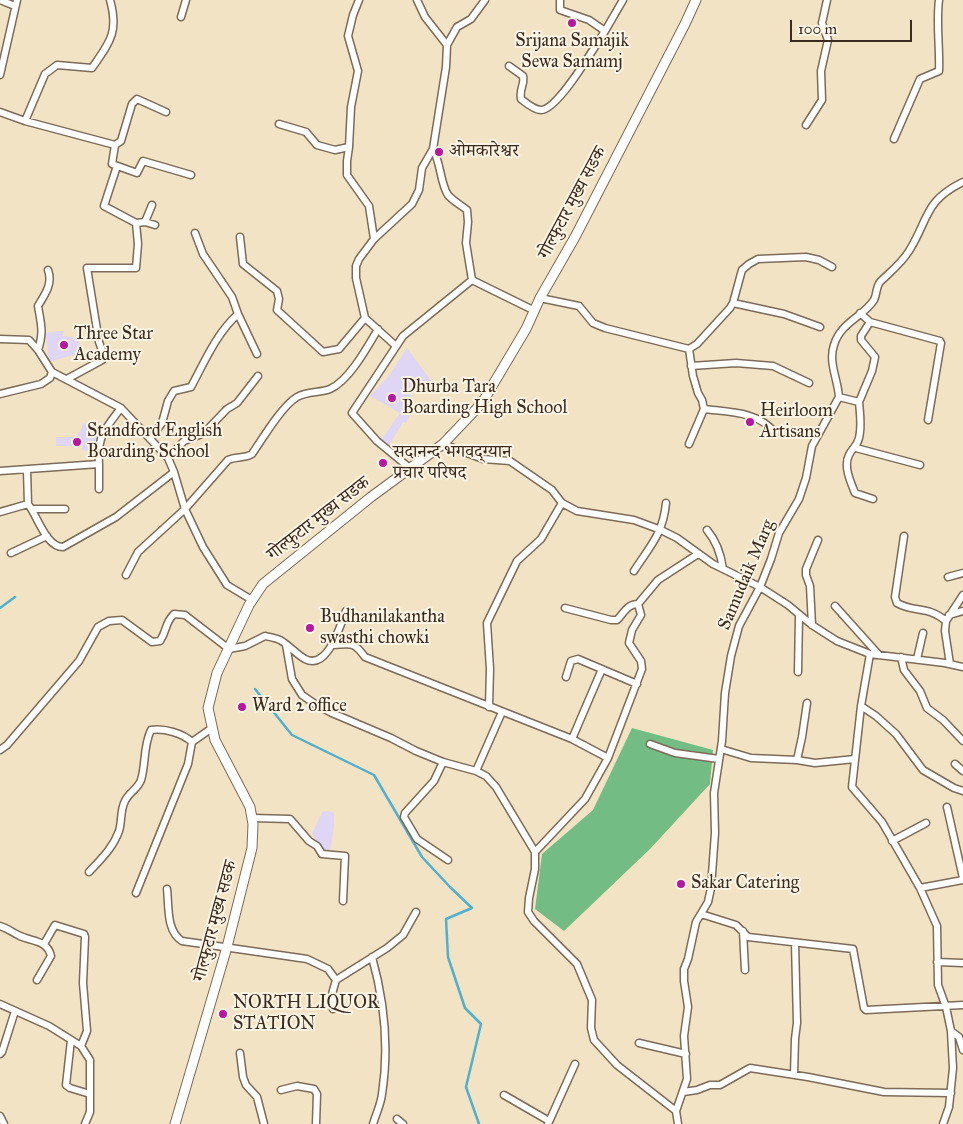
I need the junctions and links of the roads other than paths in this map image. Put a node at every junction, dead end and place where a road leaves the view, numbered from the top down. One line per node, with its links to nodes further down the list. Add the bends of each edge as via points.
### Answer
1 (0, 0): 12 (street)
2 (110, 0): 21 (street, via 115,17 110,43 92,68 56,65 45,74)
3 (186, 0): 13 (street)
4 (359, 0): 26 (street, via 348,36 358,71 351,107)
5 (417, 0): 15 (street, via 425,17)
6 (485, 0): 15 (street, via 471,19 457,27)
7 (560, 0): 14 (street, via 560,10 589,20)
8 (623, 0): 14 (street)
9 (696, 0): 41 (main road, गोल्फुटार मुख्य सडक, via 575,237)
10 (828, 0): 23 (street, via 822,23 828,40 822,71 822,100)
11 (940, 0): 24 (street, via 937,14 939,72 920,79)
12 (16, 3): 16 (street)
13 (181, 17)
14 (605, 31): 17 (street, via 553,105 544,110 520,99 523,76)
15 (447, 46): 27 (street)
16 (2, 62): 18 (street)
17 (509, 66)
18 (0, 75)
19 (0, 112): 21 (street)
20 (166, 112): 25 (street, via 137,99 132,104 121,141)
21 (25, 121): 25 (street)
22 (279, 124): 26 (street, via 306,132 317,145 335,150)
23 (806, 125)
24 (894, 139)
25 (115, 146): 28 (street, via 112,164)
26 (349, 147): 37 (street, via 348,175 369,206)
27 (433, 149): 37 (street, via 422,168 419,190 412,204); 40 (street, via 445,188 467,210 466,243)
28 (117, 166): 29 (street, via 137,173 142,162); 33 (street, via 104,206)
29 (191, 175)
30 (963, 182): 44 (street, via 941,195 929,209 908,253 879,284 874,299)
31 (152, 205): 32 (street)
32 (145, 222): 33 (street); 34 (street)
33 (136, 223): 58 (street, via 136,268 87,268 99,342 104,353 102,360)
34 (155, 225)
35 (195, 233): 45 (street, via 202,254 232,297)
36 (240, 237): 46 (street, via 243,264 277,291 277,310 323,352 339,349)
37 (374, 239): 46 (street, via 356,266)
38 (832, 267): 42 (street, via 806,257 758,259 742,270)
39 (48, 270): 53 (street, via 47,292 38,306 42,337)
40 (472, 280): 43 (street); 51 (street, via 403,336)
41 (540, 298): 43 (main road, गोल्फुटार मुख्य सडक); 52 (street, via 579,306 593,322 604,328)
42 (733, 303): 48 (street, via 784,314); 52 (street)
43 (535, 311): 68 (main road, गोल्फुटार मुख्य सडक, via 482,403)
44 (860, 313): 47 (street); 61 (street, via 843,327 834,344 832,358)
45 (238, 314): 54 (street); 67 (street, via 210,348 191,387 174,391 162,423)
46 (365, 318): 49 (street)
47 (870, 322): 62 (street, via 861,340 875,357); 65 (street, via 940,341)
48 (820, 327)
49 (378, 329): 51 (street); 84 (street, via 359,360 340,381 330,389 297,397 252,454 228,460)
50 (0, 339): 53 (street, via 29,340)
51 (396, 346): 74 (street, via 352,413 377,441)
52 (689, 349): 55 (street)
53 (38, 350): 56 (street)
54 (257, 354)
55 (691, 366): 59 (street, via 736,363 773,366); 64 (street)
56 (52, 372): 58 (street); 60 (street, via 50,378 41,384)
57 (258, 376): 71 (street, via 237,403 204,433 184,441)
58 (67, 380): 63 (street)
59 (809, 384)
60 (0, 394)
61 (839, 397): 62 (street); 98 (street, Samudaik Marg, via 812,446 799,499 779,533)
62 (859, 402): 70 (street, via 861,426)
63 (121, 408): 67 (street); 72 (street, via 102,434)
64 (704, 409): 66 (street, via 750,415); 69 (street)
65 (928, 420)
66 (775, 432)
67 (150, 439): 71 (street)
68 (443, 444): 74 (main road, गोल्फुटार मुख्य सडक); 80 (street, via 484,460 510,461 552,490)
69 (689, 444)
70 (856, 448): 73 (street); 79 (street, via 849,454 847,462 850,480 855,493)
71 (168, 458): 77 (street)
72 (99, 464): 75 (street); 78 (street)
73 (920, 465)
74 (410, 469): 100 (main road, गोल्फुटार मुख्य सडक, via 263,584)
75 (27, 470): 76 (street); 82 (street)
76 (0, 471)
77 (174, 472): 84 (street); 88 (street, via 116,517 63,547 56,547)
78 (99, 489)
79 (873, 499)
80 (562, 503): 86 (street, via 578,511 634,520); 125 (street, via 541,539 517,561 487,623)
81 (666, 503): 86 (street)
82 (30, 507): 83 (street); 85 (street); 88 (street)
83 (65, 508)
84 (185, 508): 96 (street, via 138,552); 100 (street, via 203,547 227,585)
85 (0, 512)
86 (661, 530): 92 (street); 94 (street)
87 (707, 530): 93 (street, via 719,549)
88 (47, 536): 91 (street)
89 (904, 536): 107 (street, via 895,597 897,603)
90 (818, 540): 108 (street, via 806,569)
91 (11, 554)
92 (698, 554): 93 (street); 101 (street, via 658,580)
93 (723, 569): 98 (street)
94 (634, 571)
95 (963, 573): 97 (street)
96 (126, 574)
97 (948, 577)
98 (760, 587): 106 (street); 132 (street, Samudaik Marg, via 739,626 733,649)
99 (963, 595): 107 (street)
100 (252, 600): 112 (main road, गोल्फुटार मुख्य सडक)
101 (638, 604): 103 (street, via 628,607 617,620); 122 (street, via 641,615 632,630 630,642 641,661)
102 (834, 606): 114 (street)
103 (565, 608)
104 (346, 611): 111 (street)
105 (963, 611): 107 (street)
106 (799, 616): 108 (street); 120 (street)
107 (948, 618): 117 (street, via 945,631)
108 (812, 626): 113 (street, via 837,641)
109 (923, 633): 116 (street)
110 (286, 645): 111 (street, via 308,660 324,656); 112 (street, via 279,639 265,636 246,646); 138 (street, via 292,679 302,695 332,714)
111 (333, 645): 125 (street, via 357,645 365,657)
112 (229, 649): 127 (main road, गोल्फुटार मुख्य सडक, via 217,673 208,708); 133 (street, via 184,615 174,614 167,621 166,633 160,641 152,642 122,620 109,621 98,627 79,661)
113 (870, 654): 114 (street); 124 (street)
114 (880, 655): 115 (street)
115 (901, 657): 116 (street); 129 (street, via 904,670 920,691 927,708)
116 (917, 659): 117 (street)
117 (950, 664): 118 (street)
118 (963, 667)
119 (602, 669): 121 (street, via 575,659); 122 (street); 128 (street)
120 (798, 672)
121 (566, 676)
122 (637, 684): 134 (street)
123 (807, 703): 137 (street)
124 (861, 706): 136 (street); 142 (street, via 896,734 923,770)
125 (489, 707): 126 (street)
126 (502, 712): 128 (street); 140 (street)
127 (212, 728): 130 (street); 144 (main road, गोल्फुटार मुख्य सडक, via 250,807)
128 (572, 739): 134 (street)
129 (963, 741)
130 (192, 742): 149 (street, via 176,733 151,730 141,780 124,802 119,831 108,852); 153 (street, via 188,764)
131 (650, 744): 135 (street, via 675,753)
132 (720, 749): 135 (street, Samudaik Marg); 137 (street, via 751,758)
133 (0, 750)
134 (608, 758): 147 (street, via 585,799)
135 (719, 759): 156 (street, Samudaik Marg, via 714,793 711,888 708,902)
136 (855, 759): 137 (street, via 815,763); 146 (street, via 854,790 882,822)
137 (796, 760)
138 (443, 762): 140 (street); 148 (street, via 434,781 404,817 417,839)
139 (955, 764): 141 (street)
140 (476, 771): 147 (street, via 496,787)
141 (963, 771)
142 (963, 790)
143 (947, 807): 150 (street)
144 (252, 818): 154 (street, via 290,819 322,854 345,856); 161 (main road, गोल्फुटार मुख्य सडक, via 252,848)
145 (926, 823): 146 (street)
146 (892, 841): 151 (street)
147 (535, 852): 188 (street, via 528,912 578,964 592,1000 594,1040 617,1065)
148 (448, 860)
149 (89, 872)
150 (963, 879): 151 (street)
151 (920, 888): 163 (street, via 937,926)
152 (167, 889): 161 (street, via 171,929 176,937 182,941)
153 (136, 893)
154 (343, 901)
155 (416, 912): 162 (street, via 403,935)
156 (700, 914): 158 (street, via 736,925); 180 (street, Samudaik Marg, via 684,969 688,1007 684,1036)
157 (0, 926): 160 (street)
158 (743, 932): 159 (street, via 748,938); 165 (street)
159 (795, 943): 170 (street, via 853,949 866,1010); 182 (street, via 798,1023 794,1040)
160 (44, 944): 166 (street, via 51,956); 176 (street, via 54,926 84,934 83,983 87,1031)
161 (227, 947): 167 (street, via 307,960 328,969); 193 (main road, गोल्फुटार मुख्य सडक)
162 (372, 957): 167 (street); 196 (street, via 382,1006 385,1057 382,1095)
163 (937, 962): 164 (street); 170 (street, via 938,986)
164 (963, 962)
165 (745, 970)
166 (37, 980)
167 (336, 980): 171 (street, via 332,994)
168 (0, 1004): 172 (street)
169 (963, 1005): 170 (street)
170 (946, 1007): 173 (street)
171 (333, 1009)
172 (15, 1011): 174 (street); 179 (street)
173 (951, 1031): 177 (street, via 959,1037); 185 (street)
174 (71, 1040): 176 (street); 186 (street, via 66,1085)
175 (639, 1043): 180 (street)
176 (81, 1046): 186 (street, via 90,1060)
177 (963, 1050)
178 (240, 1053): 194 (street, via 243,1077 257,1097)
179 (0, 1054)
180 (686, 1054): 184 (street, Samudaik Marg, via 687,1079)
181 (575, 1064): 190 (street)
182 (794, 1075): 184 (street, via 750,1068 720,1086 710,1085); 185 (street, via 884,1092)
183 (281, 1090): 195 (street, via 297,1086 314,1089 318,1094)
184 (682, 1092): 188 (street, Samudaik Marg)
185 (951, 1093): 198 (street)
186 (90, 1094): 192 (street, via 90,1112)
187 (504, 1094): 190 (street)
188 (676, 1111): 197 (street, Samudaik Marg)
189 (0, 1116): 191 (street)
190 (549, 1122)
191 (4, 1124)
192 (85, 1124)
193 (176, 1124)
194 (264, 1124)
195 (316, 1124)
196 (373, 1124)
197 (678, 1124)
198 (943, 1124)

